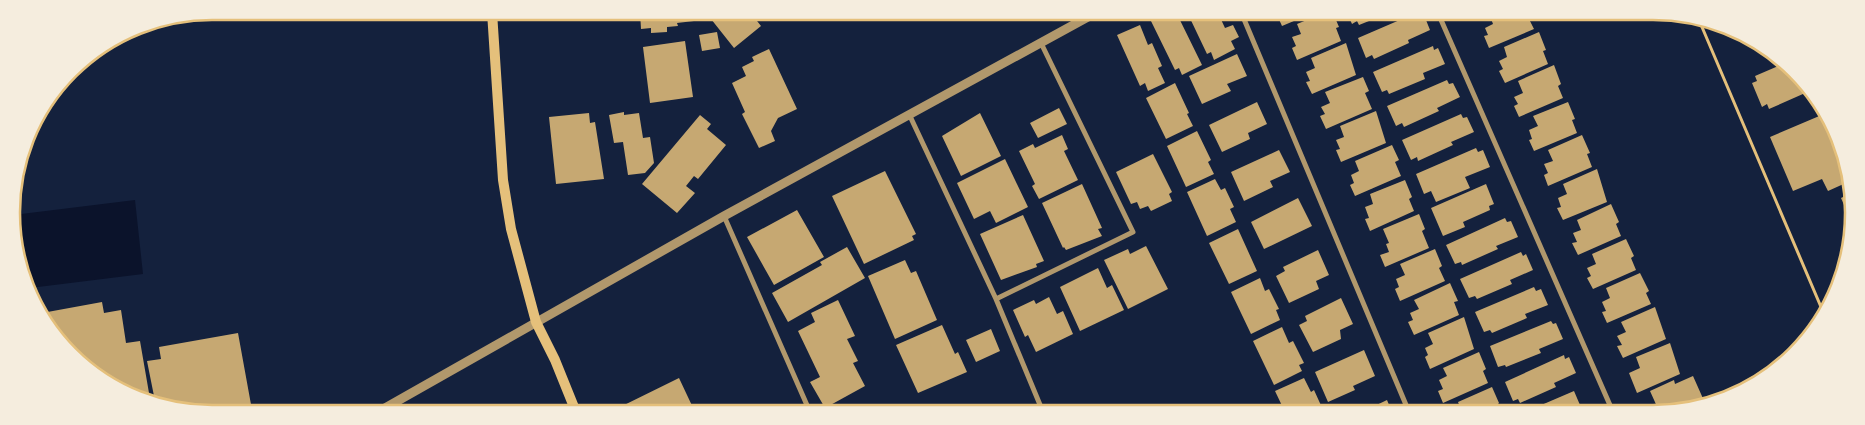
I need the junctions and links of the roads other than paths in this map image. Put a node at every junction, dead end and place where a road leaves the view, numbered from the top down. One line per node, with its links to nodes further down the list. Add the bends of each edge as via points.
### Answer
1 (493, 20): 9 (main road, via 504,180 511,229)
2 (1082, 20): 5 (street)
3 (1244, 20): 14 (street)
4 (1441, 20): 15 (street)
5 (1040, 42): 6 (street); 8 (street, via 1133,232)
6 (909, 114): 7 (street); 8 (street)
7 (724, 216): 9 (street); 12 (street)
8 (996, 299): 13 (street)
9 (536, 322): 10 (street); 11 (main road)
10 (390, 405)
11 (573, 405)
12 (807, 405)
13 (1040, 405)
14 (1406, 405)
15 (1610, 405)

